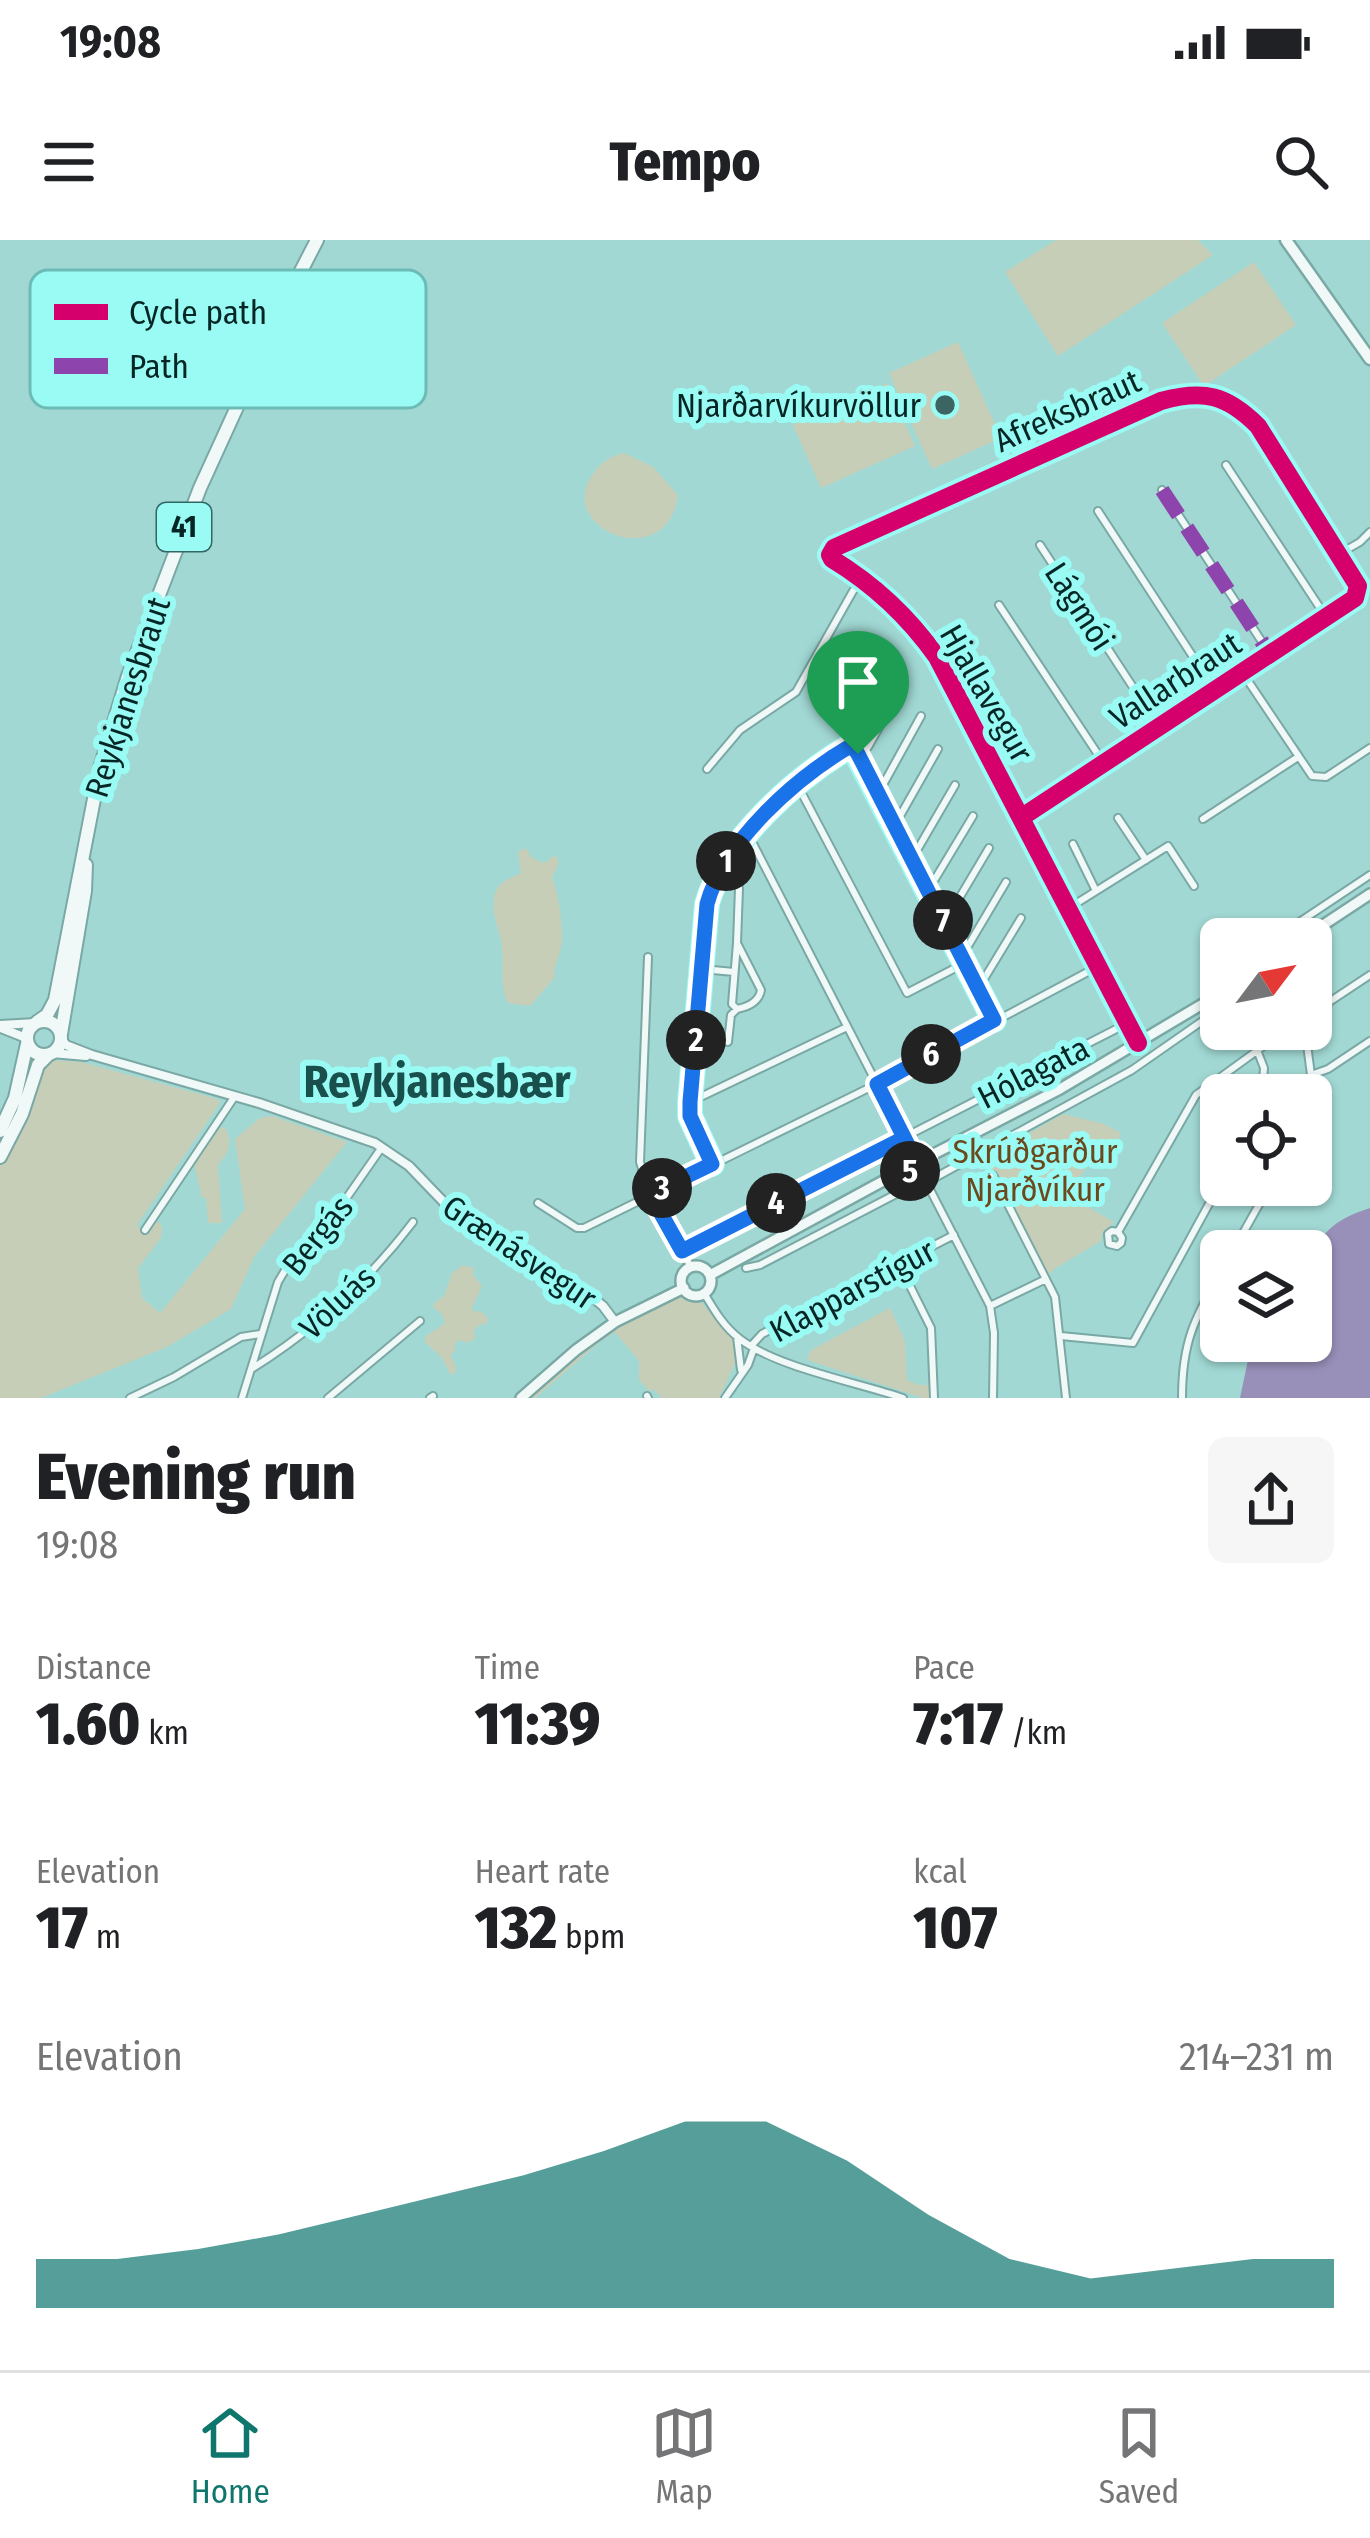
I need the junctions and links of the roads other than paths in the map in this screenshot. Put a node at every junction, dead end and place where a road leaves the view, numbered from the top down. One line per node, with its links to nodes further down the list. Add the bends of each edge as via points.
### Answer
1 (317, 240): 3 (highway, Reykjanesbraut / 41)
2 (1286, 240): 4 (main road)
3 (302, 270)
4 (1370, 359)
5 (235, 408): 36 (highway, Reykjanesbraut / 41, via 110,731)
6 (1226, 465): 15 (street)
7 (1162, 490): 16 (street)
8 (1098, 512): 19 (street)
9 (1370, 532): 11 (street)
10 (1040, 545): 21 (street, Lágmói)
11 (1338, 555): 12 (street, Afreksbraut, via 1258,426 1238,406 1182,395 831,551); 13 (street, Afreksbraut)
12 (863, 580): 27 (street, via 796,692 740,730); 32 (street, Hjallavegur, via 937,657)
13 (1359, 592): 15 (street, Vallarbraut)
14 (999, 605): 26 (street)
15 (1326, 617): 16 (street, Vallarbraut)
16 (1270, 654): 17 (street, Vallarbraut)
17 (1242, 672): 19 (street, Vallarbraut); 25 (street)
18 (904, 683): 24 (street)
19 (1214, 690): 21 (street, Vallarbraut)
20 (921, 716): 30 (street)
21 (1159, 727): 26 (street, Vallarbraut)
22 (1370, 748): 25 (street, via 1323,778)
23 (938, 749): 35 (street)
24 (858, 754): 29 (street, via 852,745); 30 (street)
25 (1298, 757): 34 (street)
26 (1104, 763): 32 (street, Vallarbraut)
27 (707, 769)
28 (955, 785): 40 (street)
29 (798, 786): 37 (street); 59 (street, via 907,993)
30 (876, 790): 35 (street)
31 (973, 816): 45 (street)
32 (1022, 817): 51 (street, Hjallavegur)
33 (1118, 818): 41 (street)
34 (1203, 819)
35 (893, 822): 40 (street)
36 (87, 828): 69 (highway, Reykjanesbraut / 41, via 55,1000); 74 (highway, Reykjanesbraut / 41)
37 (748, 834): 61 (street, via 713,883); 73 (street)
38 (1073, 844): 47 (street)
39 (989, 848): 54 (street)
40 (910, 855): 45 (street)
41 (1145, 860): 44 (street, via 1168,846); 47 (street)
42 (1370, 875): 48 (street)
43 (1006, 882): 57 (street)
44 (1194, 886)
45 (927, 887): 54 (street)
46 (739, 888): 56 (street)
47 (1096, 891): 51 (street)
48 (1342, 893): 50 (street); 53 (street)
49 (1370, 894): 50 (main road)
50 (1352, 907): 55 (main road)
51 (1069, 908): 60 (street, Hjallavegur)
52 (1021, 918): 64 (street)
53 (1305, 918)
54 (943, 920): 57 (street)
55 (1332, 920)
56 (737, 943): 62 (street); 67 (street, via 761,993)
57 (960, 953): 59 (street)
58 (649, 957): 99 (street, via 639,1147)
59 (965, 963): 64 (street)
60 (1099, 966): 68 (street); 70 (street, Hjallavegur)
61 (702, 969): 62 (street); 87 (street)
62 (734, 972): 67 (street)
63 (1370, 975): 65 (street)
64 (976, 985): 68 (street)
65 (1332, 1000)
66 (1200, 1006): 78 (main road)
67 (737, 1009): 77 (street)
68 (994, 1020): 84 (street)
69 (36, 1022): 72 (street); 74 (highway, via 50,1022); 75 (highway, Reykjanesbraut / 41)
70 (1128, 1023): 78 (street, Hjallavegur); 90 (street, Hólagata)
71 (1200, 1023): 88 (street)
72 (0, 1026): 75 (street)
73 (847, 1027): 84 (street); 87 (street)
74 (61, 1036): 80 (highway, Reykjanesbraut / 41); 81 (street, Grænásvegur)
75 (27, 1040): 80 (highway, via 37,1054); 89 (highway, Reykjanesbraut / 41)
76 (1370, 1040): 83 (street)
77 (728, 1042)
78 (1138, 1043): 86 (main road)
79 (1257, 1050): 82 (street); 104 (street, via 1196,1095)
80 (50, 1054): 81 (street, Grænásvegur); 93 (highway, Reykjanesbraut / 41)
81 (92, 1055): 85 (street, Grænásvegur)
82 (1264, 1074)
83 (1316, 1074)
84 (877, 1084): 90 (street); 95 (street)
85 (235, 1096): 91 (street, Grænásvegur); 103 (street)
86 (1048, 1096): 88 (street); 94 (main road)
87 (690, 1102): 95 (street)
88 (1056, 1111): 98 (street)
89 (0, 1131)
90 (904, 1138): 92 (street); 106 (street, Hólagata)
91 (382, 1147): 117 (street, Grænásvegur, via 458,1218 585,1291); 118 (street, Bergás, via 286,1267)
92 (912, 1153): 94 (main road); 96 (main road)
93 (0, 1157)
94 (926, 1158): 98 (main road)
95 (712, 1164): 99 (street)
96 (907, 1168): 98 (main road); 110 (main road)
97 (993, 1175): 111 (street)
98 (924, 1178): 105 (street); 109 (street)
99 (650, 1194): 100 (street, via 584,1228); 106 (street)
100 (538, 1204)
101 (1208, 1206): 119 (street, via 1133,1343)
102 (412, 1222): 124 (street, Völuás, via 334,1309)
103 (145, 1230)
104 (1118, 1232)
105 (954, 1235): 107 (street, Klapparstígur); 114 (street)
106 (682, 1251): 108 (street)
107 (899, 1264): 121 (street, Klapparstígur, via 762,1334); 131 (street, via 931,1328)
108 (691, 1267): 110 (main road); 112 (main road)
109 (746, 1268)
110 (710, 1275): 113 (main road)
111 (1046, 1279): 114 (street); 119 (street)
112 (683, 1288): 113 (main road); 117 (main road)
113 (704, 1293): 120 (street)
114 (990, 1306): 132 (street)
115 (1200, 1309): 134 (street, via 1183,1357)
116 (420, 1321): 127 (street)
117 (615, 1322): 128 (main road)
118 (260, 1334): 124 (street, Bergás); 125 (street)
119 (1061, 1336): 133 (street)
120 (737, 1337): 121 (street); 123 (street)
121 (752, 1347): 122 (street); 123 (street)
122 (776, 1359): 123 (street); 130 (street)
123 (745, 1364): 129 (street)
124 (250, 1370): 126 (street, Bergás)
125 (130, 1398)
126 (242, 1398)
127 (328, 1398)
128 (520, 1398)
129 (725, 1398)
130 (903, 1398)
131 (934, 1398)
132 (993, 1398)
133 (1066, 1398)
134 (1182, 1398)

